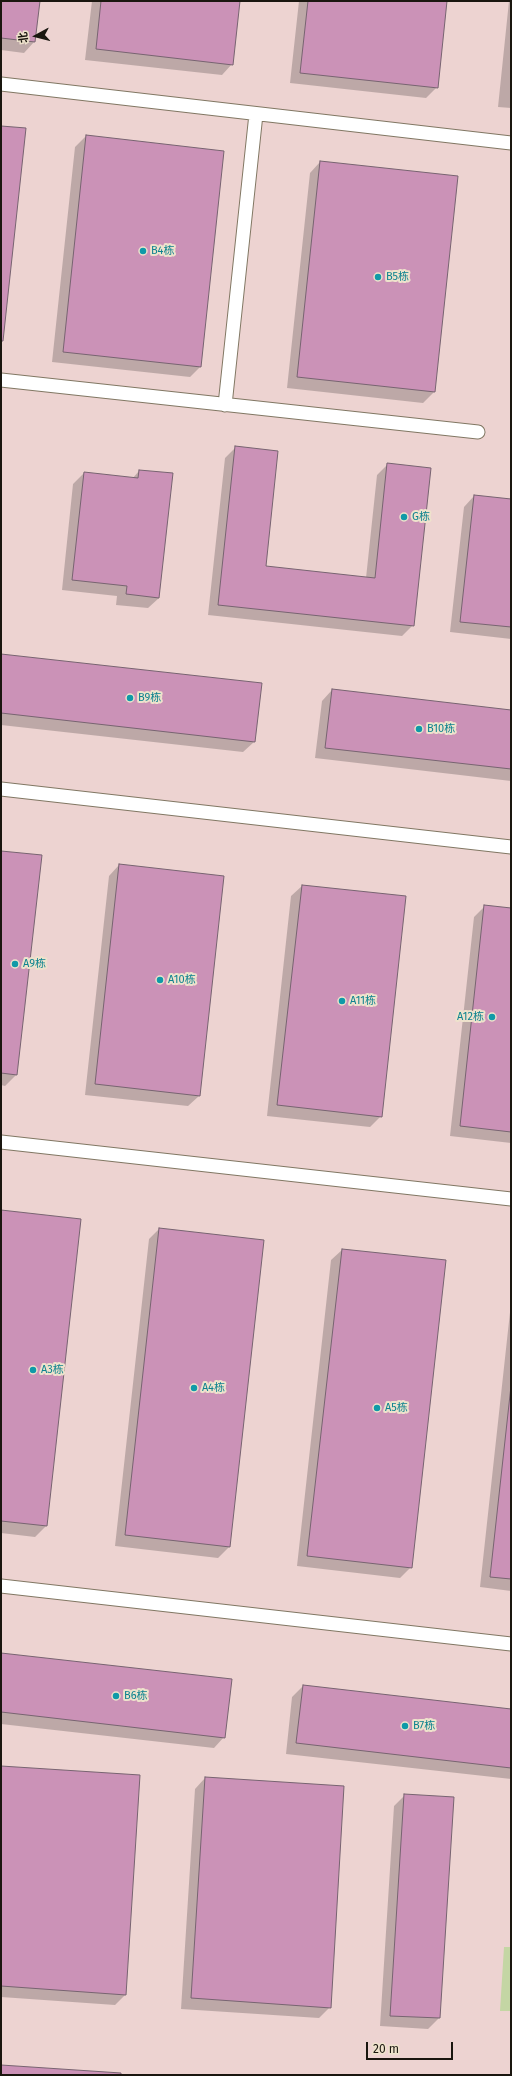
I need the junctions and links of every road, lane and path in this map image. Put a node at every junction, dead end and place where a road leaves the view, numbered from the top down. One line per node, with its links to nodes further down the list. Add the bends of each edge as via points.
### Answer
1 (1, 84): 2 (lane)
2 (256, 114): 3 (lane); 5 (lane)
3 (511, 143)
4 (1, 380): 5 (lane)
5 (225, 405): 6 (lane)
6 (478, 432)
7 (1, 789): 8 (lane)
8 (511, 848)
9 (1, 1142): 10 (lane)
10 (511, 1200)
11 (1, 1586): 12 (lane)
12 (511, 1644)

